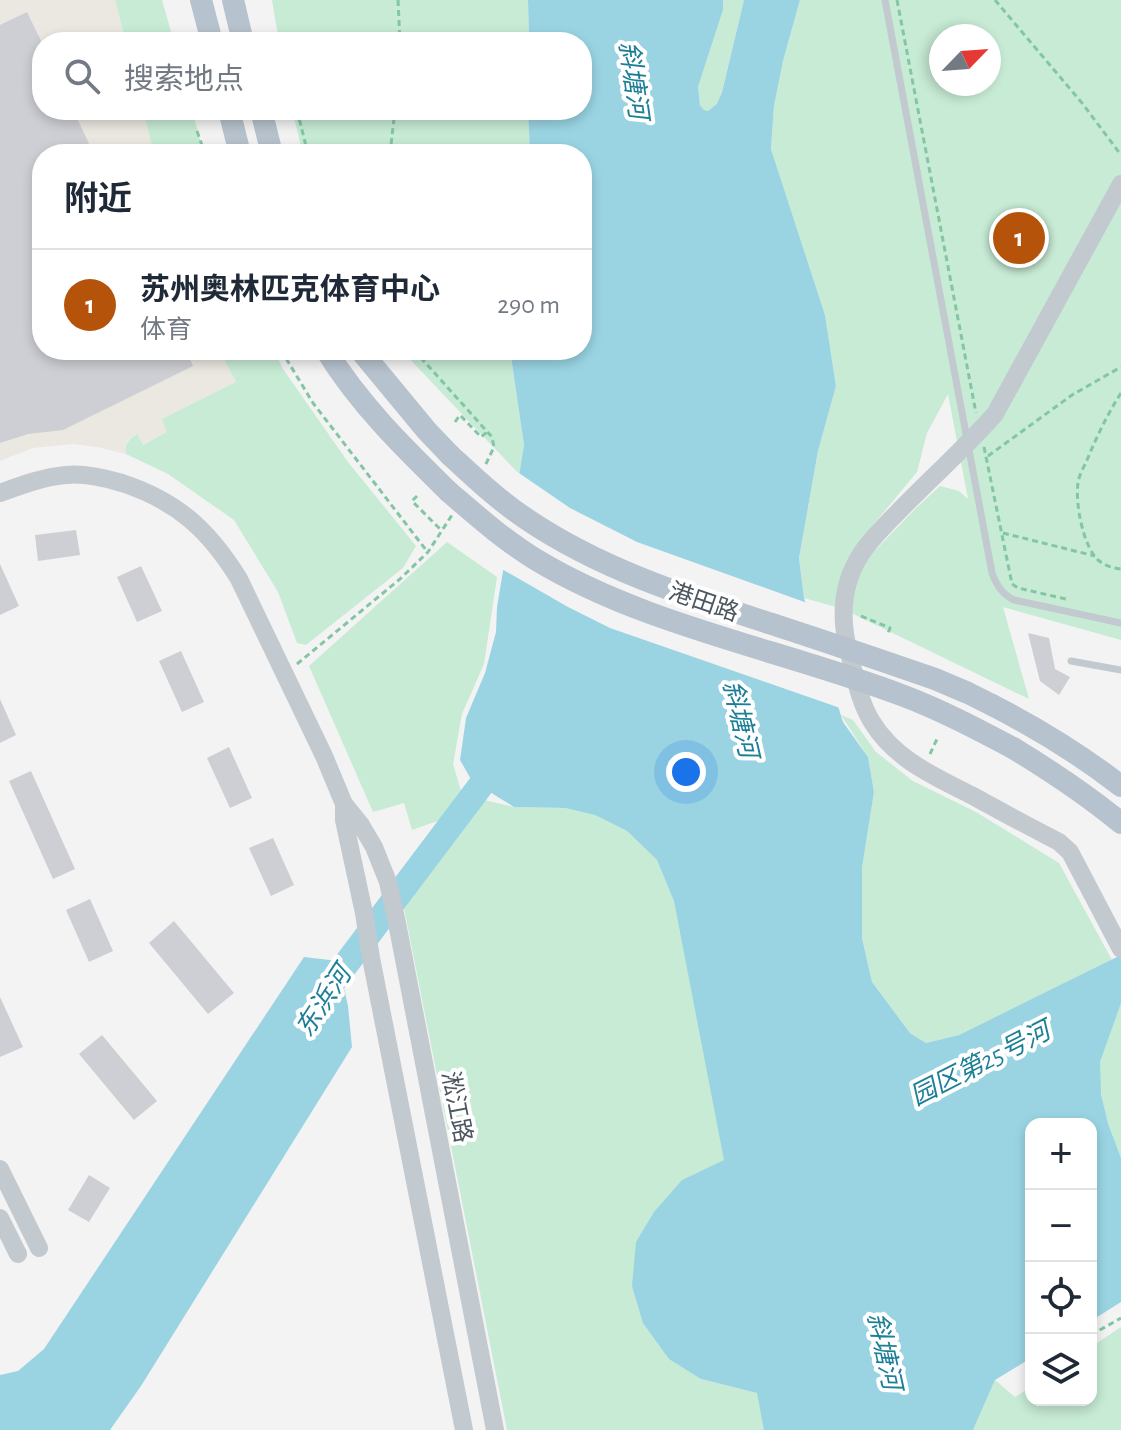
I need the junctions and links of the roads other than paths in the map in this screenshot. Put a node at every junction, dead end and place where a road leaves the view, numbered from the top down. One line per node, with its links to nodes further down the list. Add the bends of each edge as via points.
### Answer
1 (201, 0): 4 (main road)
2 (233, 0): 5 (main road)
3 (885, 0): 13 (lane)
4 (209, 32)
5 (241, 32)
6 (232, 120): 8 (main road)
7 (264, 120): 9 (main road)
8 (238, 144)
9 (270, 144)
10 (1121, 184): 13 (street, via 995,414)
11 (332, 360): 20 (main road, 港田路, bridge, via 374,416 453,500 534,559 606,595 940,711 1057,774)
12 (368, 360): 18 (main road, 港田路, bridge, via 450,455 525,518 563,541 710,604 968,693 1026,722)
13 (974, 440): 15 (lane, via 997,586 1014,600); 21 (street, via 869,542 853,567 843,609 844,634 862,700 883,737 914,765 1070,852)
14 (0, 493): 19 (street, 淞江路, via 69,475 108,479 147,491 196,523 239,579)
15 (1121, 623)
16 (1071, 661): 17 (lane)
17 (1121, 670)
18 (1121, 786)
19 (344, 804): 22 (street, 淞江路); 23 (street, 淞江路, via 374,847 388,882)
20 (1121, 823)
21 (1121, 949)
22 (373, 967): 23 (street); 28 (street, 淞江路)
23 (406, 968): 29 (street, 淞江路)
24 (1, 1174): 26 (street)
25 (0, 1218): 27 (street)
26 (39, 1248)
27 (18, 1254)
28 (464, 1430)
29 (495, 1430)

